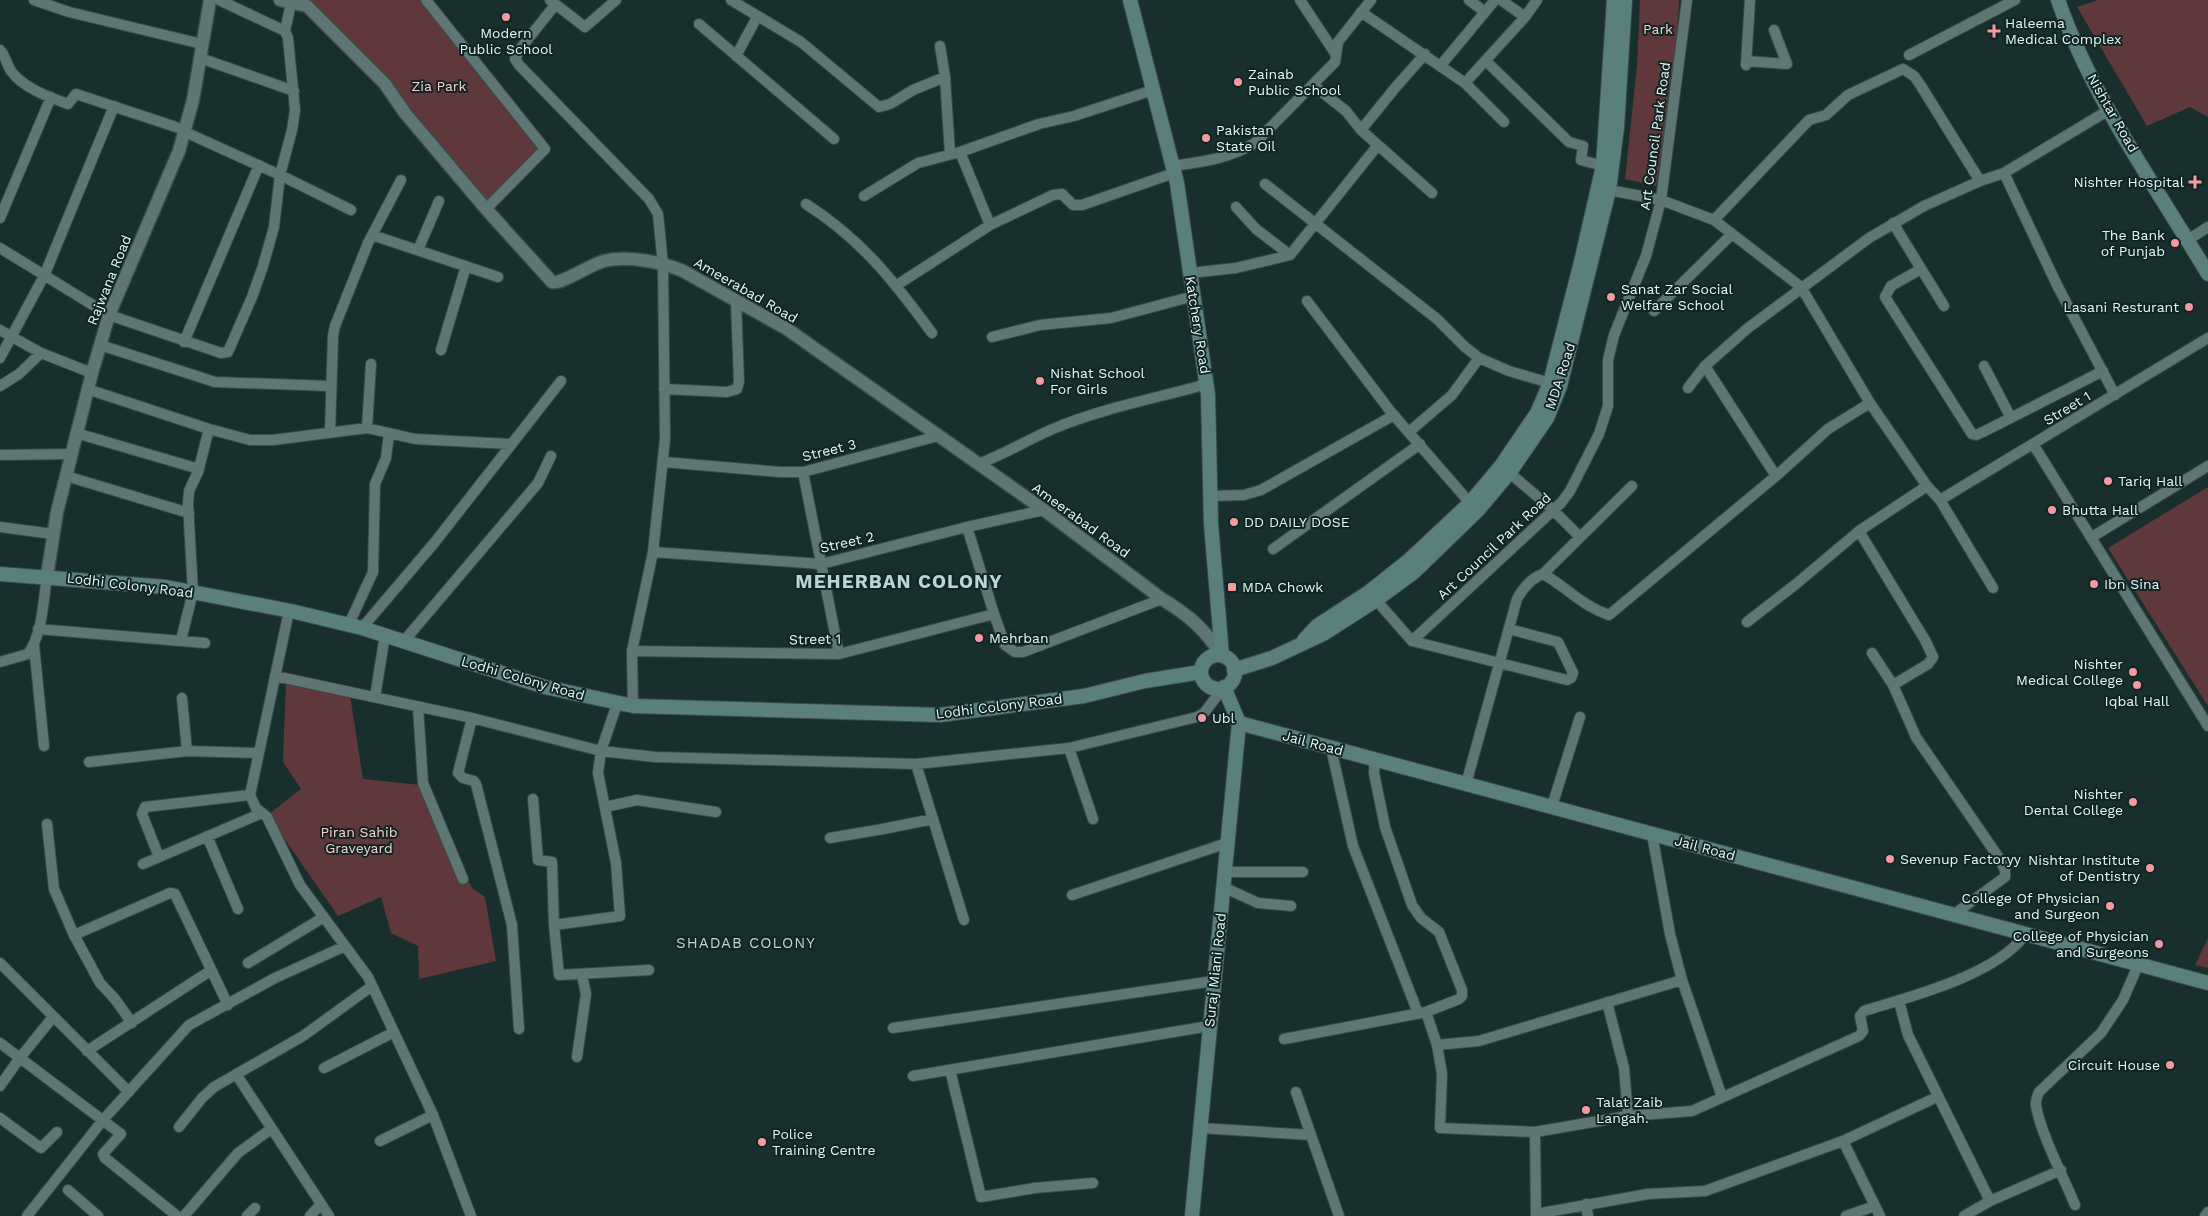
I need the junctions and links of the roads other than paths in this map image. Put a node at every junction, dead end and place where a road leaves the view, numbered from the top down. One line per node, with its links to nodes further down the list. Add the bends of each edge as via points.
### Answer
1 (34, 0): 30 (street, via 69,12)
2 (210, 0): 30 (street, Rajwana Road)
3 (219, 0): 29 (street)
4 (426, 0): 70 (street, via 545,149)
5 (616, 0): 22 (street, via 585,27)
6 (731, 0): 25 (street)
7 (1130, 0): 43 (main road, Katchery Road)
8 (1300, 0): 33 (street)
9 (1371, 0): 23 (street)
10 (1469, 0): 24 (street)
11 (1495, 0): 24 (street)
12 (1501, 0): 26 (street)
13 (1537, 0): 26 (street)
14 (1614, 0): 49 (main road, MDA Road)
15 (1625, 0): 49 (main road, MDA Road)
16 (1687, 0): 66 (street, Art Council Park Road)
17 (1750, 0): 28 (street, via 1746,64 1787,64)
18 (2015, 0): 35 (street)
19 (2058, 0): 47 (main road, Nishtar Road, via 2078,50)
20 (2068, 0): 80 (main road, Nishtar Road, via 2094,66)
21 (285, 2): 29 (street); 70 (street, Ameerabad Road, via 307,6 385,84 404,113)
22 (552, 2): 86 (street, via 516,59 519,66 649,199 658,214)
23 (1361, 12): 33 (street, via 1338,42); 34 (street)
24 (1485, 12): 39 (street)
25 (757, 17): 36 (street); 40 (street, via 802,42 879,107)
26 (1525, 17): 38 (street)
27 (699, 24): 36 (street)
28 (1774, 30)
29 (285, 31): 44 (street)
30 (202, 44): 37 (street, Rajwana Road)
31 (940, 46): 40 (street)
32 (0, 50): 45 (street, via 17,78)
33 (1335, 53): 42 (street, via 1334,62)
34 (1424, 54): 39 (street); 50 (street)
35 (1909, 54)
36 (736, 56): 52 (street)
37 (200, 58): 44 (street); 51 (street, Rajwana Road)
38 (1486, 61): 41 (street); 56 (street, via 1569,142 1583,146 1582,160)
39 (1441, 65): 41 (street)
40 (945, 77): 54 (street)
41 (1466, 83): 48 (street)
42 (1313, 85): 50 (street, via 1346,111); 57 (street, via 1255,143 1209,161)
43 (1154, 90): 54 (street); 57 (main road, Katchery Road)
44 (294, 91): 59 (street, via 292,130)
45 (51, 97): 46 (street, via 68,104 76,94); 72 (street)
46 (114, 106): 51 (street); 91 (street)
47 (2109, 110): 58 (street); 90 (main road, Nishtar Road)
48 (1504, 122)
49 (1611, 127): 56 (main road, MDA Road); 63 (main road, MDA Road)
50 (1361, 130): 53 (street)
51 (185, 131): 55 (street); 100 (street, Rajwana Road)
52 (834, 139)
53 (1378, 145): 64 (street); 74 (street)
54 (955, 153): 65 (street, via 918,164); 76 (street)
55 (259, 165): 59 (street); 106 (street)
56 (1603, 166): 85 (main road, MDA Road)
57 (1173, 170): 76 (street, via 1077,206 1058,194); 89 (main road, Katchery Road)
58 (2004, 173): 61 (street); 115 (street, via 2054,279)
59 (280, 175): 71 (street); 106 (street, via 274,227 263,266 231,349 223,354)
60 (401, 180): 79 (street)
61 (1980, 181): 73 (street, via 1921,86 1914,76 1903,70 1848,95 1826,115 1809,120); 75 (street)
62 (1265, 184): 74 (street)
63 (1609, 190): 66 (street); 85 (main road, MDA Road)
64 (1432, 193)
65 (864, 196)
66 (1661, 200): 73 (street); 156 (street, Art Council Park Road, via 1646,256 1614,335 1608,360 1608,406 1599,434 1570,491)
67 (439, 201): 82 (street)
68 (806, 204): 93 (street, via 832,220 858,243)
69 (1236, 207): 83 (street, via 1256,229)
70 (486, 209): 86 (street, Ameerabad Road, via 553,283 604,261 625,259)
71 (351, 210)
72 (0, 218)
73 (1714, 220): 78 (street)
74 (1316, 223): 83 (street); 111 (street, via 1437,319)
75 (1893, 223): 88 (street); 94 (street)
76 (990, 224): 93 (street)
77 (2208, 227): 80 (street)
78 (1732, 234): 94 (street); 99 (street)
79 (372, 236): 82 (street); 121 (street, via 333,336)
80 (2194, 236): 84 (main road, Nishtar Road)
81 (0, 248): 91 (street)
82 (418, 250): 87 (street)
83 (1290, 255): 89 (street, via 1236,268)
84 (2208, 258)
85 (1586, 263): 118 (main road, MDA Road); 146 (main road, MDA Road, via 1560,386 1547,418)
86 (663, 265): 96 (street, Ameerabad Road, via 681,270); 124 (street)
87 (466, 266): 92 (street); 108 (street)
88 (1921, 269): 98 (street); 128 (street, via 1891,286 1885,294 1886,301 1972,434)
89 (1190, 273): 95 (main road, Katchery Road)
90 (2208, 274)
91 (44, 276): 100 (street); 103 (street)
92 (498, 277)
93 (897, 285): 102 (street)
94 (1801, 287): 113 (street); 126 (street)
95 (1194, 296): 104 (street, via 1111,318 1040,325); 120 (main road, Katchery Road)
96 (736, 301): 124 (street, via 737,389 727,392); 135 (street, Ameerabad Road, via 787,329)
97 (1306, 301): 127 (street)
98 (1944, 306)
99 (1654, 311)
100 (109, 315): 106 (street); 107 (street, Rajwana Road)
101 (0, 330): 103 (street)
102 (932, 333)
103 (11, 337): 109 (street); 110 (street)
104 (992, 337)
105 (2208, 338): 125 (street, Street 1)
106 (184, 342)
107 (100, 344): 116 (street, Rajwana Road); 121 (street, via 215,382)
108 (441, 350)
109 (41, 353): 116 (street); 119 (street, via 20,374)
110 (0, 358)
111 (1480, 358): 118 (street); 131 (street, via 1452,395)
112 (371, 364): 129 (street)
113 (1706, 366): 122 (street); 149 (street)
114 (1984, 366): 128 (street)
115 (2103, 371): 125 (street); 128 (street)
116 (92, 372): 123 (street, Rajwana Road)
117 (561, 381): 136 (street)
118 (1550, 383): 146 (main road, MDA Road)
119 (2, 384)
120 (1207, 384): 143 (street, via 1096,414 1056,428); 152 (main road, Katchery Road)
121 (330, 386): 133 (street)
122 (1688, 388)
123 (87, 389): 130 (street); 132 (street, Rajwana Road)
124 (664, 389): 142 (street)
125 (2115, 395): 138 (street, Street 1)
126 (1870, 402): 149 (street, via 1828,429); 151 (street)
127 (1394, 415): 131 (street); 152 (street, via 1261,490 1244,495)
128 (2011, 418)
129 (367, 428): 133 (street); 134 (street)
130 (209, 429): 133 (street, via 258,440); 145 (street)
131 (1409, 432): 137 (street)
132 (76, 433): 139 (street, Rajwana Road); 145 (street)
133 (330, 433)
134 (389, 433): 136 (street, via 433,441); 177 (street, via 386,458 375,484 372,572)
135 (938, 436): 143 (street, Ameerabad Road); 147 (street, Street 3)
136 (512, 444): 177 (street, via 434,542)
137 (1420, 444): 154 (street); 164 (street)
138 (2033, 444): 153 (street, Street 1); 163 (street)
139 (71, 454): 140 (street); 148 (street, Rajwana Road)
140 (0, 455)
141 (551, 456): 182 (street, via 538,483)
142 (664, 462): 147 (street, Street 3); 165 (street)
143 (978, 464): 155 (street, Ameerabad Road)
144 (2208, 466): 163 (street)
145 (199, 469): 157 (street, via 189,491)
146 (1506, 469): 154 (main road, MDA Road); 156 (street); 173 (main road, MDA Road, via 1471,517 1414,572)
147 (803, 472): 166 (street)
148 (66, 476): 157 (street); 161 (street, Rajwana Road)
149 (1776, 476): 168 (street, via 1609,615 1576,599)
150 (1632, 486): 162 (street)
151 (1927, 486): 153 (street); 160 (street)
152 (1210, 496): 190 (main road, Katchery Road)
153 (1940, 500): 170 (street)
154 (1470, 503): 185 (main road, MDA Road, via 1408,561 1369,592 1317,626)
155 (1044, 510): 159 (street, Street 2); 172 (street, Ameerabad Road)
156 (1553, 510): 162 (street); 183 (street, Art Council Park Road)
157 (189, 513): 171 (street)
158 (0, 527): 161 (street)
159 (967, 527): 166 (street, Street 2); 175 (street)
160 (1858, 531): 176 (street); 196 (street, via 1933,656 1928,664)
161 (53, 534): 169 (street, Rajwana Road)
162 (1580, 537): 168 (street)
163 (2092, 537): 206 (street)
164 (1274, 548)
165 (653, 552): 166 (street, Street 2); 187 (street)
166 (821, 564): 189 (street)
167 (0, 574): 169 (main road, Lodhi Colony Road)
168 (1542, 574): 179 (street, via 1523,590)
169 (46, 576): 171 (main road, Lodhi Colony Road); 178 (street)
170 (1993, 588)
171 (193, 592): 174 (main road, Lodhi Colony Road); 181 (street)
172 (1162, 598): 175 (street, via 1019,653 1005,644); 190 (street, Ameerabad Road, via 1188,615)
173 (1376, 600): 183 (street); 185 (main road, MDA Road, via 1323,634)
174 (288, 610): 177 (main road, Lodhi Colony Road); 195 (street)
175 (994, 614): 189 (street, Street 1)
176 (1747, 622)
177 (355, 626): 180 (main road, Lodhi Colony Road)
178 (38, 629): 181 (street); 186 (street)
179 (1509, 629): 192 (street); 192 (street, via 1558,642 1573,673 1566,680)
180 (385, 635): 182 (main road, Lodhi Colony Road); 198 (street)
181 (181, 640): 184 (street)
182 (404, 641): 200 (main road, Lodhi Colony Road, via 545,688)
183 (1412, 641): 192 (street)
184 (205, 643)
185 (1300, 644): 193 (main road, MDA Road, via 1272,658)
186 (34, 645): 191 (street, via 28,654); 207 (street)
187 (632, 651): 189 (street, Street 1); 201 (street)
188 (1872, 653): 196 (street)
189 (838, 654)
190 (1222, 655): 193 (main road, via 1229,659); 194 (main road, via 1206,659)
191 (0, 662)
192 (1500, 662): 216 (street)
193 (1234, 670): 197 (main road, via 1231,682)
194 (1201, 672): 197 (main road, via 1210,686); 201 (main road, Lodhi Colony Road, via 1084,696 940,715)
195 (275, 676): 198 (street); 212 (street)
196 (1893, 685): 239 (street, via 1916,738 2006,870 2005,877)
197 (1224, 687): 205 (main road); 208 (street, via 1197,717)
198 (375, 697): 202 (street)
199 (182, 698): 210 (street)
200 (617, 704): 201 (main road, Lodhi Colony Road); 211 (street)
201 (633, 706)
202 (418, 707): 204 (street); 234 (street, via 422,782)
203 (1580, 717): 219 (street)
204 (472, 718): 211 (street); 264 (street, via 458,773 476,784 512,925)
205 (1239, 723): 209 (main road, Jail Road); 229 (main road, Suraj Miani Road)
206 (2208, 726)
207 (44, 746)
208 (1069, 748): 215 (street); 224 (street)
209 (1331, 748): 213 (main road, Jail Road); 259 (street, via 1353,846)
210 (187, 751): 212 (street); 214 (street)
211 (601, 751): 215 (street, via 655,757); 220 (street, via 598,773)
212 (258, 753): 217 (street)
213 (1375, 759): 216 (main road, Jail Road); 259 (street, via 1374,773 1385,827 1412,905 1421,918 1439,932 1462,990 1459,999)
214 (89, 762)
215 (916, 764): 223 (street)
216 (1466, 784): 219 (main road, Jail Road)
217 (250, 795): 222 (street); 230 (street, via 145,807 142,814)
218 (533, 799): 242 (street, via 538,860 552,862)
219 (1552, 806): 226 (main road, Jail Road)
220 (605, 807): 221 (street, via 637,800); 242 (street, via 616,863 620,916)
221 (716, 812)
222 (262, 813): 227 (street); 240 (street, via 267,817 300,885)
223 (932, 818): 228 (street); 241 (street)
224 (1093, 819)
225 (47, 824): 243 (street, via 54,889)
226 (1652, 834): 239 (main road, Jail Road); 252 (street)
227 (207, 836): 230 (street); 238 (street)
228 (830, 838)
229 (1227, 843): 232 (main road, Suraj Miani Road); 236 (street)
230 (159, 857): 231 (street)
231 (143, 864)
232 (1224, 872): 233 (street); 235 (main road, Suraj Miani Road)
233 (1303, 872)
234 (464, 879)
235 (1223, 886): 237 (street, via 1258,903); 253 (main road, Suraj Miani Road)
236 (1072, 895)
237 (1290, 906)
238 (238, 909)
239 (1953, 915): 244 (main road, Jail Road)
240 (324, 917): 245 (street); 247 (street)
241 (964, 920)
242 (554, 925): 251 (street, via 559,975)
243 (74, 935): 249 (street, via 170,893 175,894); 261 (street, via 100,983)
244 (2025, 935): 248 (main road, Jail Road); 256 (street, via 2016,946 1988,965)
245 (345, 946): 255 (street); 258 (street, via 275,978)
246 (0, 963): 260 (street)
247 (248, 963)
248 (2138, 965): 254 (main road, Jail Road); 293 (street, via 2122,1000 2100,1033 2036,1099 2046,1137)
249 (210, 970): 258 (street); 261 (street)
250 (649, 970): 251 (street)
251 (582, 975): 270 (street, via 586,994)
252 (1682, 980): 257 (street); 279 (street)
253 (1214, 981): 262 (main road, Suraj Miani Road); 263 (street)
254 (2208, 983)
255 (372, 986): 265 (street); 274 (street, via 331,1018)
256 (1899, 1001): 279 (street, via 1861,1014 1863,1031 1859,1036); 280 (street, via 1908,1035)
257 (1607, 1002): 268 (street, via 1480,1041); 282 (street, via 1624,1068)
258 (228, 1005): 277 (street, via 189,1025)
259 (1422, 1012): 266 (street); 268 (street)
260 (53, 1017): 269 (street); 271 (street)
261 (132, 1023): 269 (street)
262 (1209, 1026): 273 (street); 286 (main road, Suraj Miani Road)
263 (893, 1028)
264 (520, 1029)
265 (394, 1032): 272 (street); 281 (street)
266 (1284, 1039)
267 (0, 1043): 271 (street)
268 (1437, 1045): 289 (street, via 1442,1074 1440,1128)
269 (87, 1051): 277 (street)
270 (577, 1057)
271 (19, 1059): 276 (street); 284 (street)
272 (324, 1068)
273 (950, 1070): 275 (street); 294 (street, via 981,1197)
274 (236, 1074): 285 (street, via 202,1098); 287 (street)
275 (912, 1076)
276 (0, 1086)
277 (129, 1092): 284 (street)
278 (1296, 1092): 290 (street)
279 (1722, 1097): 282 (street, via 1692,1111)
280 (1937, 1097): 292 (street); 296 (street)
281 (433, 1115): 291 (street); 311 (street)
282 (1628, 1116): 289 (street)
283 (0, 1118): 288 (street, via 41,1148)
284 (103, 1120): 304 (street); 306 (street, via 121,1134 103,1154 105,1158)
285 (179, 1127)
286 (1200, 1128): 290 (street); 312 (main road, Suraj Miani Road)
287 (271, 1129): 297 (street); 307 (street, via 238,1153)
288 (57, 1132)
289 (1534, 1132): 303 (street)
290 (1311, 1135): 313 (street)
291 (380, 1141)
292 (1843, 1141): 298 (street, via 1706,1191 1648,1194); 300 (street)
293 (2061, 1170): 296 (street); 299 (street)
294 (1093, 1183)
295 (68, 1190): 305 (street)
296 (1990, 1202): 317 (street)
297 (321, 1204): 309 (street); 310 (street)
298 (1586, 1204): 303 (street); 314 (street)
299 (2075, 1205)
300 (1875, 1206): 315 (street); 316 (street)
301 (254, 1208): 308 (street)
302 (2208, 1212): 318 (street)
303 (1536, 1215)
304 (27, 1216)
305 (98, 1216)
306 (177, 1216)
307 (184, 1216)
308 (247, 1216)
309 (310, 1216)
310 (329, 1216)
311 (471, 1216)
312 (1192, 1216)
313 (1339, 1216)
314 (1588, 1216)
315 (1846, 1216)
316 (1880, 1216)
317 (1964, 1216)
318 (2205, 1216)

